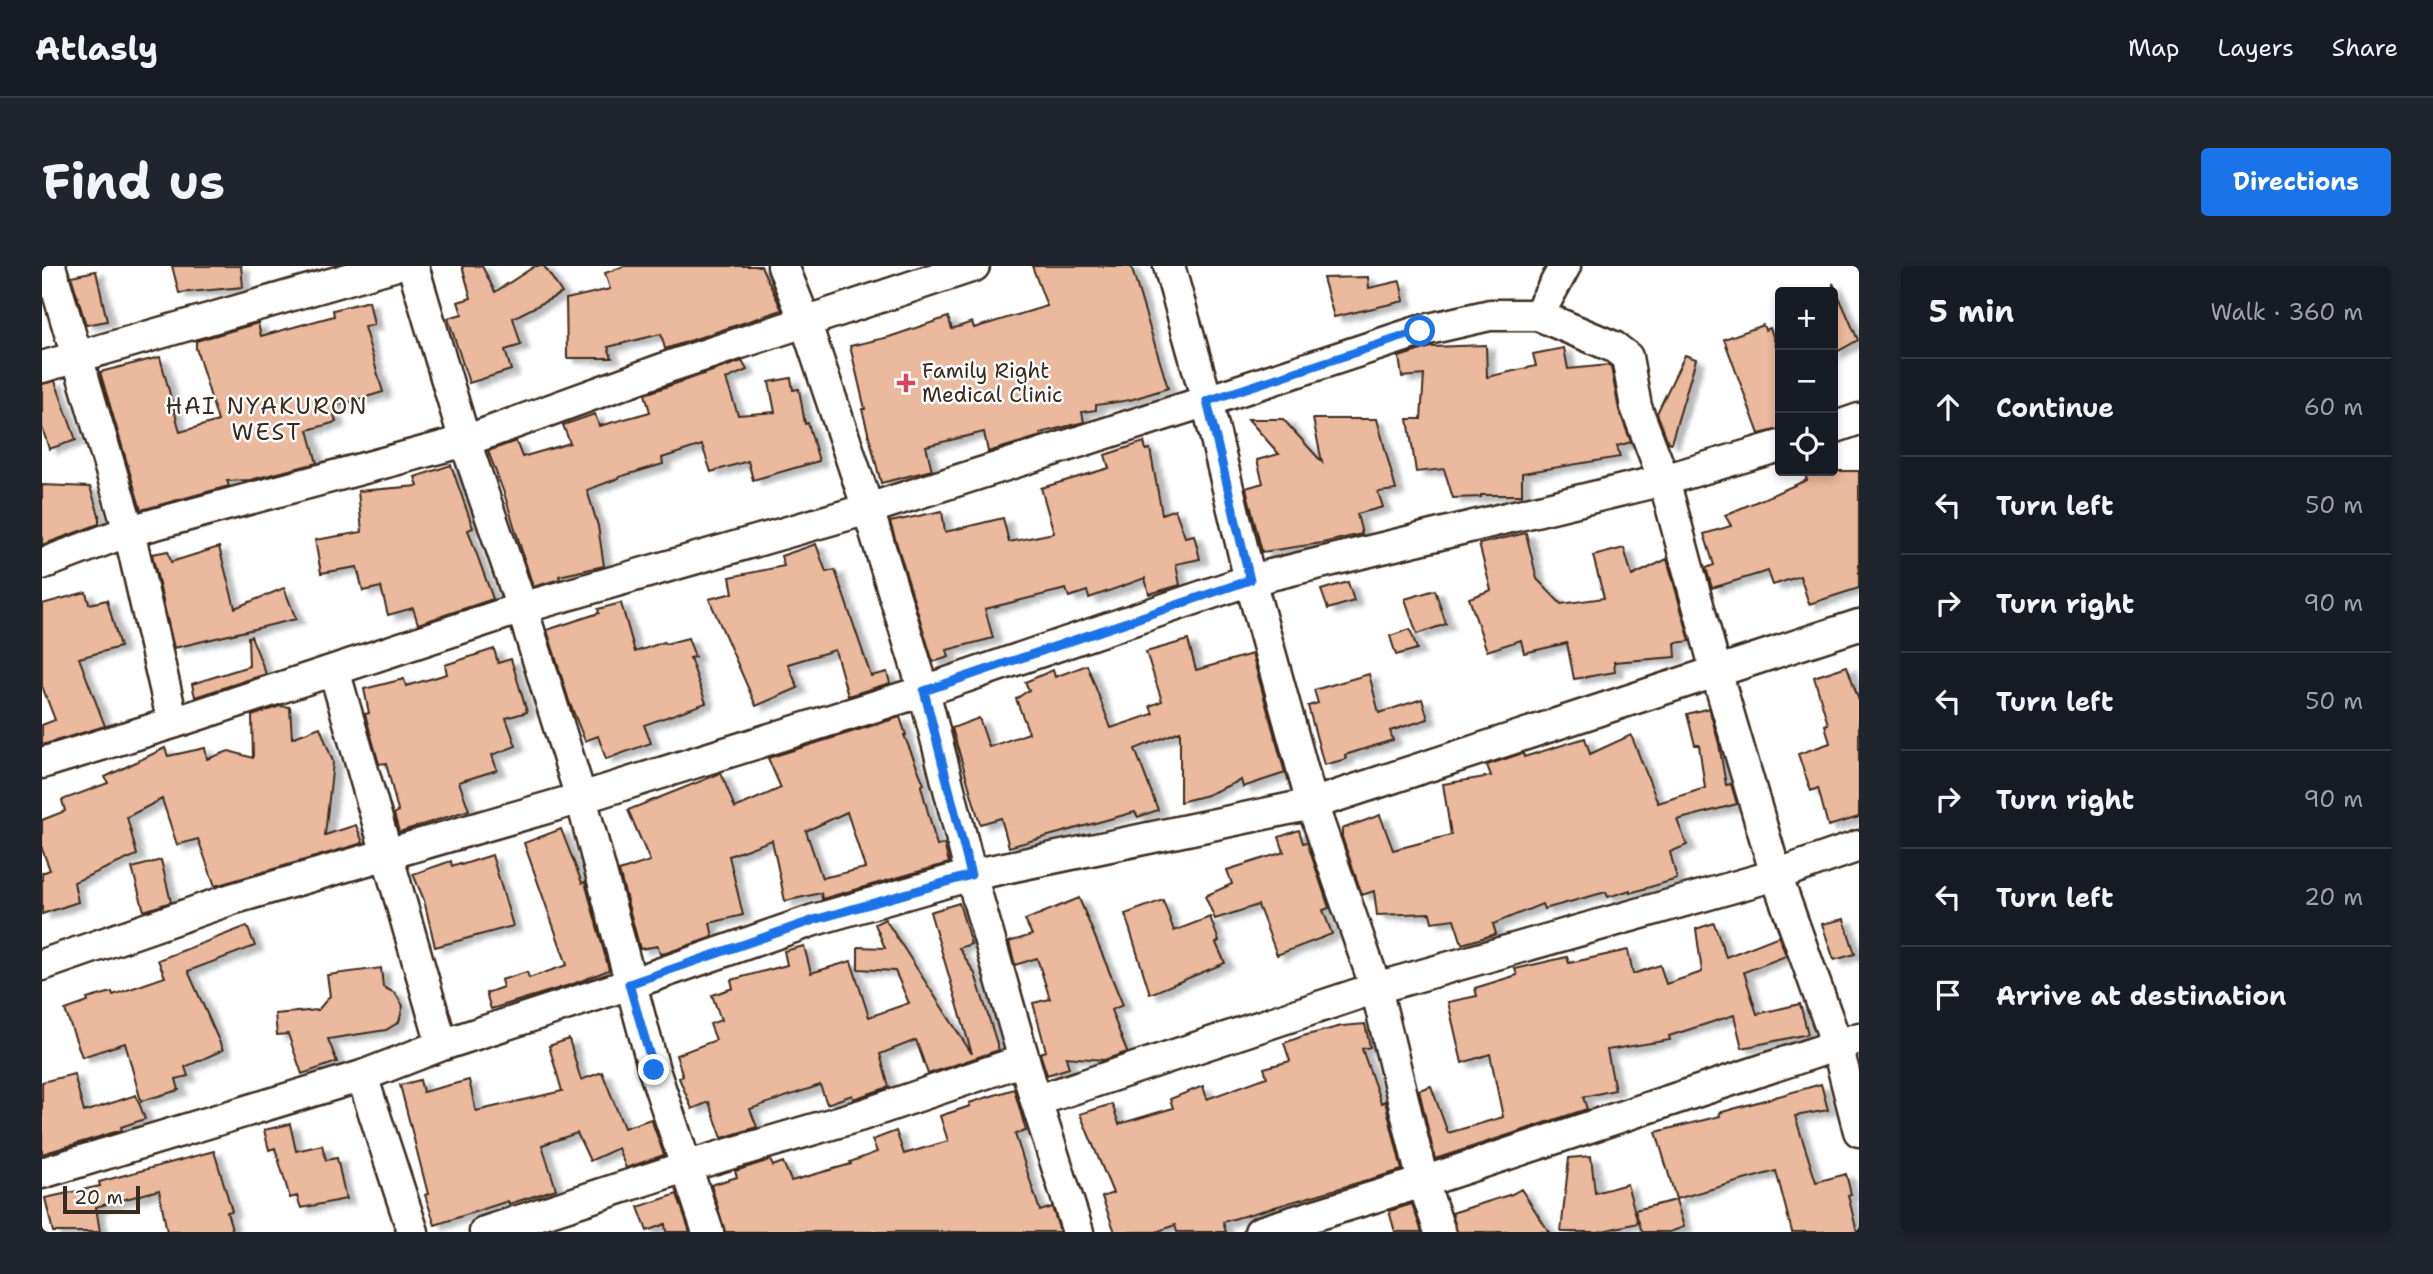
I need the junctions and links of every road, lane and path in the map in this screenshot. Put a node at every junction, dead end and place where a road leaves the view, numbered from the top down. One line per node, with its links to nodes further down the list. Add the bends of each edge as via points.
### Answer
1 (50, 266): 10 (street)
2 (393, 266): 10 (street)
3 (413, 266): 15 (street)
4 (783, 266): 9 (street)
5 (974, 266): 9 (street)
6 (1170, 266): 12 (street)
7 (1565, 266): 8 (street)
8 (1538, 315): 12 (street, via 1490,315 1420,331); 17 (street, via 1627,357 1636,407)
9 (805, 321): 15 (street); 18 (street)
10 (78, 357): 11 (street); 19 (street)
11 (42, 367)
12 (1207, 401): 18 (street); 21 (street)
13 (1859, 419): 14 (street)
14 (1838, 426)
15 (465, 441): 19 (street); 22 (street)
16 (1775, 447): 17 (street)
17 (1664, 480): 21 (street); 25 (street)
18 (868, 509): 22 (street); 26 (street)
19 (129, 531): 20 (street); 27 (street)
20 (42, 564)
21 (1250, 580): 26 (street); 30 (street)
22 (522, 608): 24 (street); 29 (street)
23 (1859, 625): 25 (street)
24 (334, 670): 27 (street); 32 (street)
25 (1716, 671): 30 (street); 34 (street)
26 (924, 691): 29 (street); 33 (street)
27 (173, 723): 28 (street)
28 (42, 763)
29 (581, 798): 32 (street); 36 (street)
30 (1312, 804): 33 (street); 37 (street)
31 (1859, 845): 34 (street)
32 (386, 854): 35 (street, via 232,899); 39 (street)
33 (971, 875): 36 (street, via 814,920); 40 (street)
34 (1776, 875): 37 (street); 38 (street)
35 (42, 965)
36 (629, 984): 39 (street); 44 (street)
37 (1376, 988): 42 (street); 46 (street)
38 (1848, 1041): 43 (street); 46 (street)
39 (442, 1045): 41 (street)
40 (1024, 1060): 42 (street); 44 (street, via 862,1115)
41 (362, 1076): 45 (street); 47 (street)
42 (1036, 1101): 50 (street)
43 (1859, 1130)
44 (685, 1167): 48 (street); 49 (street)
45 (42, 1173)
46 (1423, 1182): 51 (street); 52 (street)
47 (413, 1232)
48 (485, 1232)
49 (708, 1232)
50 (1078, 1232)
51 (1260, 1232)
52 (1440, 1232)

